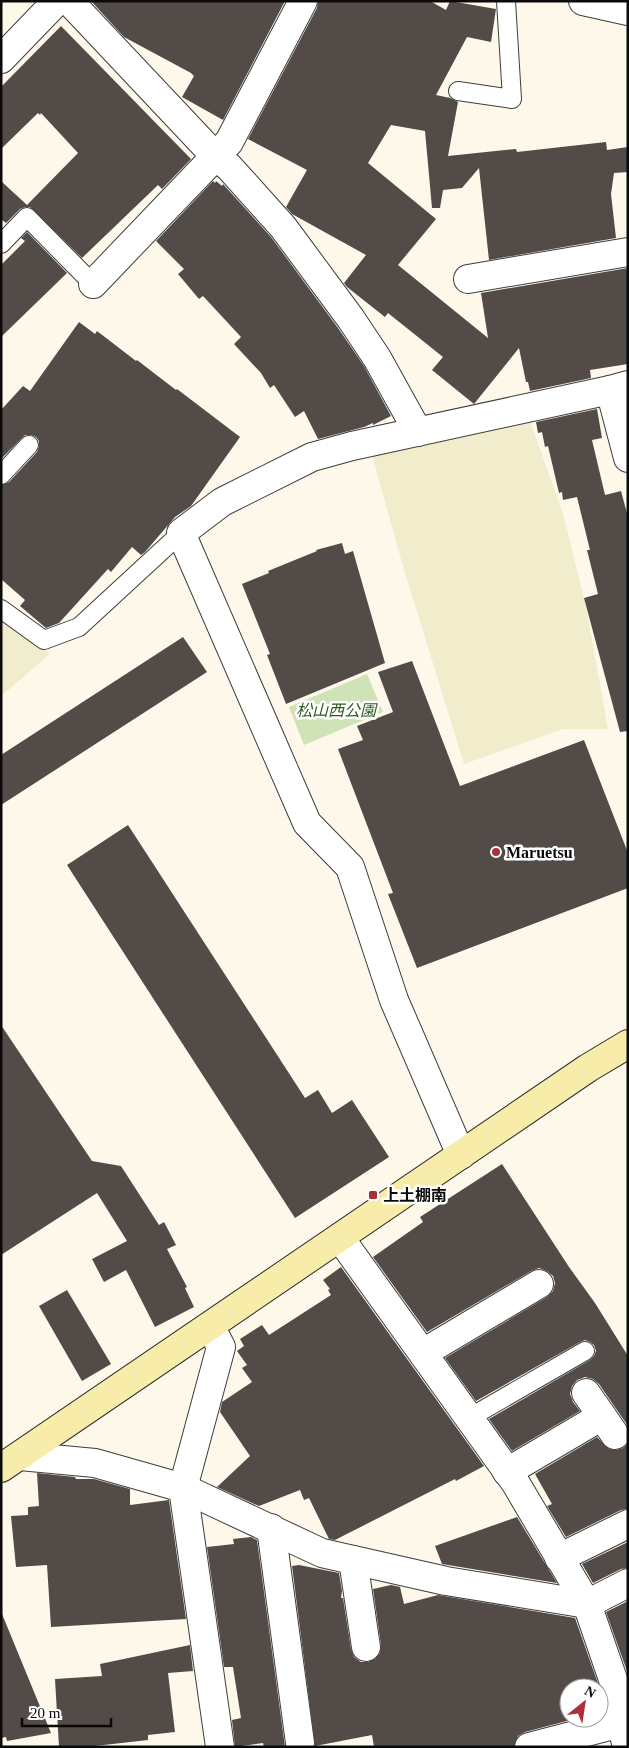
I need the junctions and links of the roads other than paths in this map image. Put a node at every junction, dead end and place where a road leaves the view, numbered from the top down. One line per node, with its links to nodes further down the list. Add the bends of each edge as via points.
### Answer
1 (57, 1): 7 (street)
2 (69, 1): 9 (street)
3 (304, 1): 9 (street, via 229,142)
4 (506, 1): 8 (lane, via 512,99)
5 (583, 1): 6 (street)
6 (628, 11)
7 (7, 44)
8 (458, 91)
9 (216, 157): 13 (street); 15 (street, via 283,227 351,319)
10 (1, 244): 13 (lane, via 27,217)
11 (628, 252): 12 (street)
12 (468, 279)
13 (93, 284)
14 (619, 387): 15 (street); 17 (street)
15 (418, 432): 19 (street, via 312,457 222,502)
16 (29, 445): 18 (lane)
17 (628, 458)
18 (1, 475)
19 (180, 533): 20 (lane, via 79,627 44,640); 22 (street, via 306,823 350,866 394,1000)
20 (1, 609)
21 (628, 1044): 22 (street)
22 (461, 1154): 23 (street)
23 (340, 1238): 25 (street); 27 (street)
24 (539, 1284): 27 (street)
25 (210, 1326): 30 (street); 32 (street, via 221,1348)
26 (585, 1351): 29 (lane)
27 (423, 1353): 29 (street)
28 (586, 1393): 31 (street, via 608,1425)
29 (469, 1418): 31 (street)
30 (10, 1462): 32 (street, via 96,1463)
31 (507, 1472): 35 (street)
32 (183, 1488): 34 (street); 43 (street)
33 (628, 1524): 35 (street)
34 (271, 1528): 36 (street, via 322,1553); 42 (street)
35 (559, 1558): 38 (street)
36 (353, 1560): 38 (street, via 446,1581); 39 (street)
37 (628, 1583): 38 (street)
38 (587, 1604): 40 (street)
39 (366, 1647)
40 (622, 1691): 41 (street)
41 (624, 1735): 44 (street)
42 (300, 1743)
43 (220, 1747)
44 (529, 1747)

